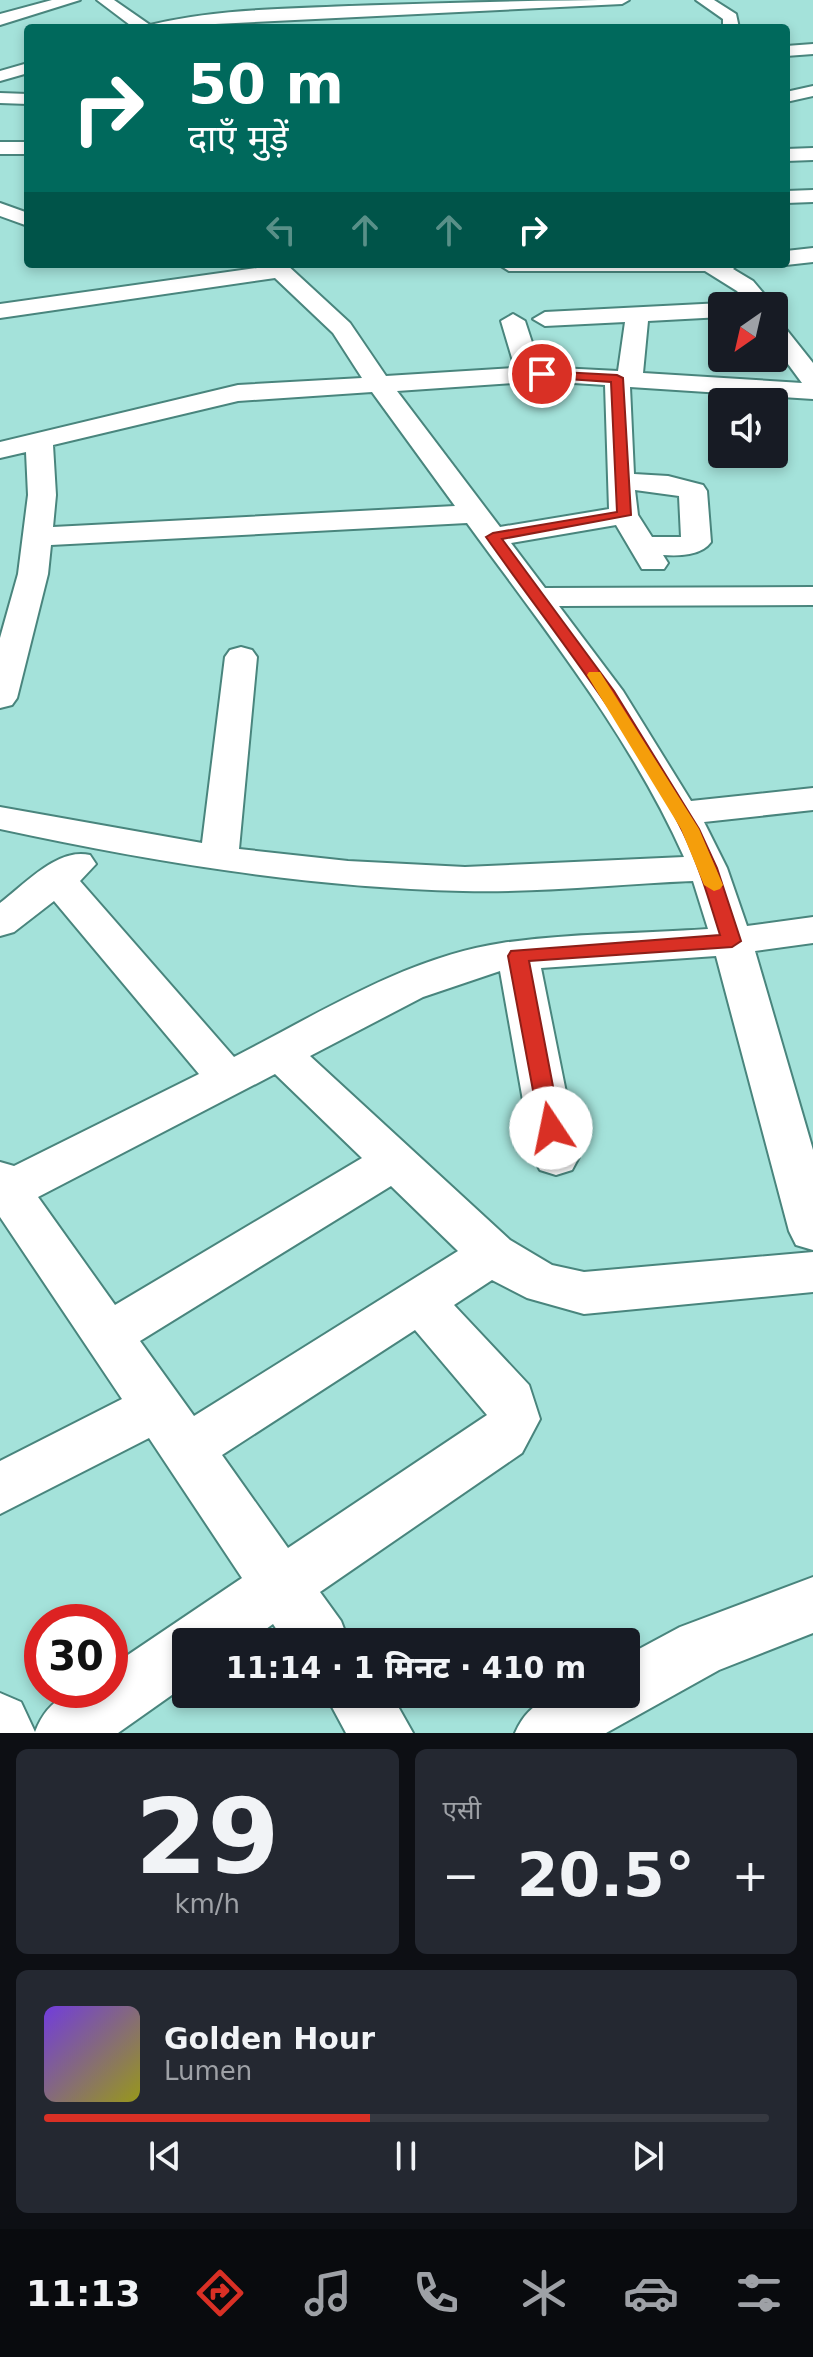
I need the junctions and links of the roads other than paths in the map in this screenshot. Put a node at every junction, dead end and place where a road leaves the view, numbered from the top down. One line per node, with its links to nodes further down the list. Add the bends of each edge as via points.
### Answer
1 (71, 0): 7 (main road)
2 (104, 0): 9 (street)
3 (703, 0): 11 (street, via 731,17)
4 (512, 3): 5 (street); 6 (street); 8 (street)
5 (391, 4): 10 (street)
6 (612, 5)
7 (0, 20)
8 (522, 22)
9 (138, 24)
10 (185, 24)
11 (731, 24)
12 (813, 49): 13 (street)
13 (790, 51)
14 (24, 69): 15 (street)
15 (0, 76)
16 (813, 91): 17 (street)
17 (790, 96)
18 (0, 98): 19 (street)
19 (24, 99)
20 (0, 148): 21 (street)
21 (24, 148)
22 (813, 154): 23 (street)
23 (790, 155)
24 (813, 196): 25 (street)
25 (790, 197)
26 (24, 205): 27 (street)
27 (0, 208): 28 (street)
28 (24, 218)
29 (24, 232): 30 (street)
30 (0, 233)
31 (813, 255): 32 (street)
32 (790, 258)
33 (276, 268): 38 (street); 47 (street, via 342,328)
34 (521, 268): 36 (street, via 524,281)
35 (721, 268): 37 (street)
36 (570, 288)
37 (750, 292)
38 (0, 311)
39 (708, 311): 40 (street)
40 (637, 316): 41 (street); 45 (street)
41 (545, 319)
42 (513, 321): 44 (street)
43 (788, 347): 46 (street)
44 (530, 375): 45 (street); 47 (street)
45 (624, 379): 48 (street); 51 (street)
46 (813, 380)
47 (379, 384): 49 (street, via 238,393); 53 (street)
48 (813, 391)
49 (39, 440): 50 (street); 54 (street, via 42,495)
50 (0, 450)
51 (620, 481): 52 (street); 52 (street, via 693,491 696,542 648,554)
52 (624, 515): 53 (street)
53 (484, 525): 54 (street); 56 (street)
54 (37, 537): 58 (street, via 33,574)
55 (813, 596): 56 (street)
56 (537, 597): 60 (street, via 606,691)
57 (241, 657): 63 (street)
58 (0, 698)
59 (813, 799): 60 (street)
60 (681, 813): 64 (street)
61 (0, 818): 62 (street)
62 (96, 839): 63 (street); 65 (street)
63 (219, 856): 64 (street, via 345,873 468,879)
64 (708, 868): 68 (street)
65 (59, 881): 66 (street); 71 (street)
66 (0, 923)
67 (813, 930): 68 (street)
68 (732, 941): 69 (street); 75 (street)
69 (518, 956): 70 (street, via 457,968 408,987); 72 (street)
70 (281, 1054): 71 (street); 73 (street)
71 (229, 1080): 74 (street)
72 (556, 1157)
73 (395, 1161): 76 (street); 79 (street)
74 (2, 1189): 79 (street)
75 (809, 1206)
76 (493, 1254): 77 (street, via 544,1284 584,1293); 78 (street)
77 (813, 1272)
78 (419, 1301): 80 (street); 82 (street, via 511,1401 514,1419 503,1436)
79 (107, 1335): 80 (street)
80 (172, 1428): 81 (street); 82 (street)
81 (0, 1489)
82 (280, 1584): 84 (street); 85 (street)
83 (813, 1605): 87 (street, via 701,1648)
84 (217, 1628)
85 (310, 1628)
86 (172, 1660): 92 (street)
87 (640, 1681)
88 (365, 1708): 93 (street)
89 (591, 1708): 94 (street)
90 (0, 1723): 91 (street)
91 (5, 1733)
92 (65, 1733)
93 (382, 1733)
94 (546, 1733)

